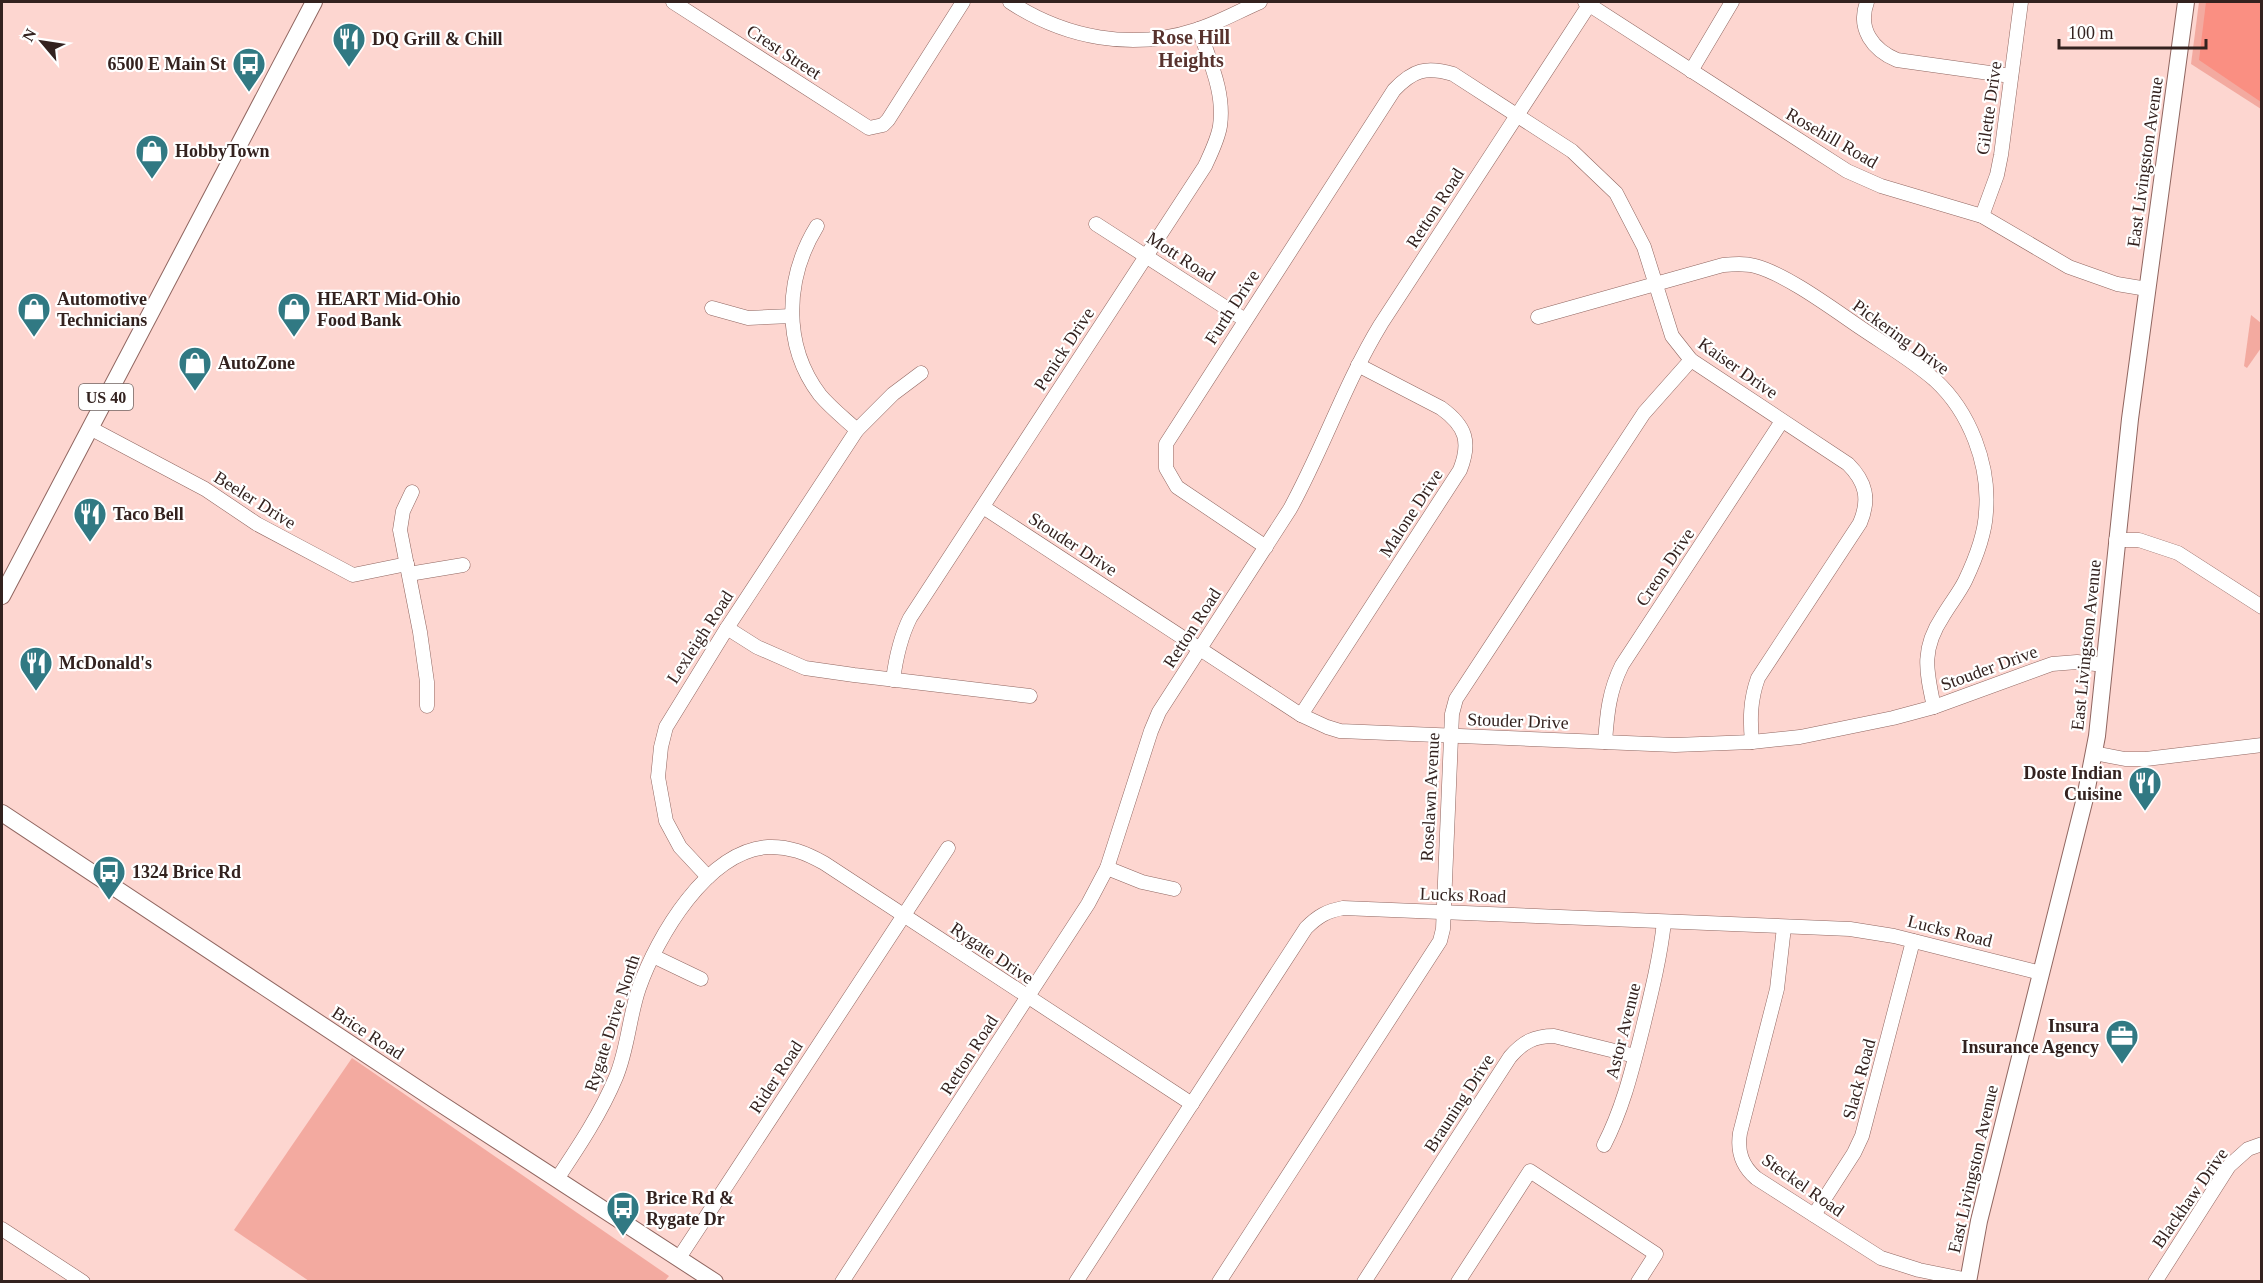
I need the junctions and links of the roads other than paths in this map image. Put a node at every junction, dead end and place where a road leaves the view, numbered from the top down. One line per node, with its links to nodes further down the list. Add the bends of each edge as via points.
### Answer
1 (314, 2): 30 (main road, US 40)
2 (673, 2): 3 (street, Crest Street, via 863,125 876,128 888,120)
3 (963, 2)
4 (1010, 2): 11 (street, via 1056,27 1101,38 1142,40)
5 (1260, 2): 11 (street)
6 (1589, 2): 13 (street, Rosehill Road); 15 (street, Retton Road)
7 (1732, 2): 13 (street)
8 (1867, 2): 14 (street, via 1865,29 1869,40 1886,56)
9 (2021, 2): 14 (street, Gilette Drive)
10 (2186, 2): 21 (main road, East Livingston Avenue)
11 (1199, 29): 19 (street, Penick Drive, via 1218,84 1220,126 1205,166)
12 (1421, 71): 15 (street, Kaiser Drive, via 1437,69 1453,74); 25 (street, Furth Drive, via 1394,90)
13 (1692, 71): 16 (street, Rosehill Road, via 1847,171 1881,186)
14 (2011, 76): 16 (street, Gilette Drive, via 2001,154)
15 (1517, 116): 20 (street, Kaiser Drive, via 1572,151 1616,193 1644,247); 27 (street, Retton Road, via 1381,324)
16 (1982, 216): 21 (street, Rosehill Road, via 2069,267 2117,284)
17 (1096, 224): 19 (street, Mott Road)
18 (817, 226): 23 (street, via 796,269)
19 (1147, 256): 25 (street, Mott Road); 33 (street, Penick Drive)
20 (1654, 284): 24 (street, Pickering Drive); 26 (street, Kaiser Drive, via 1672,336); 46 (street, Pickering Drive, via 1723,265 1768,270 1914,364 1956,403 1980,454 1986,512 1980,542 1963,585 1932,633 1927,649 1926,669)
21 (2147, 289): 34 (main road, East Livingston Avenue)
22 (712, 308): 23 (street, via 748,318)
23 (792, 316): 31 (street, via 797,349 812,382 821,396)
24 (1538, 316)
25 (1245, 320): 35 (street, Furth Drive, via 1166,444 1166,468 1186,495)
26 (1692, 360): 29 (street, Kaiser Drive); 48 (street, Roselawn Avenue, via 1638,422 1461,689 1453,707)
27 (1358, 366): 35 (street, Retton Road, via 1303,485); 47 (street, Malone Drive, via 1451,415 1462,429 1467,447 1461,470)
28 (921, 373): 31 (street, Lexleigh Road)
29 (1782, 421): 49 (street, Creon Drive, via 1622,665 1612,684); 50 (street, Kaiser Drive, via 1856,471 1866,491 1866,502 1860,523 1758,678 1751,711)
30 (90, 428): 37 (street, Beeler Drive, via 353,575); 38 (main road, US 40)
31 (857, 430): 40 (street, Lexleigh Road)
32 (412, 492): 37 (street, via 400,520)
33 (983, 507): 41 (street, Stouder Drive); 43 (street, Penick Drive, via 910,618 898,648)
34 (2116, 540): 39 (street, via 2139,540 2178,553); 42 (main road, East Livingston Avenue)
35 (1266, 548): 41 (street, Retton Road)
36 (463, 565): 37 (street, Beeler Drive)
37 (408, 569): 45 (street, via 422,641)
38 (2, 596)
39 (2262, 607)
40 (727, 628): 43 (street, via 757,647 805,668); 57 (street, Lexleigh Road, via 666,727 659,762 666,820 680,848)
41 (1200, 648): 47 (street, Stouder Drive); 56 (street, Retton Road, via 1156,718)
42 (2105, 666): 46 (street, Stouder Drive, via 2064,662 2040,667); 52 (main road, East Livingston Avenue)
43 (893, 680): 44 (street)
44 (1030, 696)
45 (427, 706)
46 (1934, 707): 50 (street, Stouder Drive, via 1849,728)
47 (1301, 715): 48 (street, Stouder Drive, via 1340,731)
48 (1451, 736): 49 (street, Stouder Drive); 59 (street, Roselawn Avenue)
49 (1605, 742): 50 (street, Stouder Drive)
50 (1752, 742)
51 (2262, 745): 52 (street, via 2146,759)
52 (2094, 753): 65 (main road, East Livingston Avenue)
53 (2, 813): 72 (main road, Brice Road)
54 (766, 847): 57 (street, Rygate Drive North, via 735,858); 60 (street, Rygate Drive, via 810,855)
55 (948, 848): 60 (street, Rider Road)
56 (1107, 867): 58 (street, via 1142,882); 67 (street, Retton Road)
57 (708, 877): 64 (street, Rygate Drive North, via 679,909)
58 (1174, 889)
59 (1443, 912): 61 (street, Lucks Road); 69 (street, Lucks Road, via 1343,908 1322,914 1306,928); 81 (street, Roselawn Avenue, via 1443,929 1436,950)
60 (903, 915): 67 (street, Rygate Drive); 75 (street, Rider Road)
61 (1664, 922): 62 (street, Lucks Road); 68 (street, Astor Avenue, via 1658,966)
62 (1784, 927): 63 (street, Lucks Road, via 1872,932); 73 (street, Steckel Road, via 1777,989 1739,1150 1745,1166 1756,1178)
63 (1913, 941): 65 (street, Lucks Road); 73 (street, Slack Road, via 1862,1136)
64 (653, 956): 66 (street); 72 (street, Rygate Drive North, via 605,1103)
65 (2041, 973): 76 (main road, East Livingston Avenue)
66 (701, 979)
67 (1028, 998): 69 (street, Rygate Drive); 79 (street, Retton Road)
68 (1635, 1056): 71 (street, Astor Avenue, via 1620,1111); 82 (street, Brauning Drive, via 1554,1036 1541,1036 1518,1047)
69 (1192, 1104): 80 (street, Lucks Road)
70 (2262, 1144): 85 (street, Blackhaw Drive, via 2248,1149 2229,1166)
71 (1604, 1145)
72 (557, 1179): 75 (main road, Brice Road)
73 (1814, 1215): 76 (street, Steckel Road, via 1881,1258)
74 (2, 1229): 77 (street)
75 (679, 1258): 78 (main road, Brice Road)
76 (1968, 1280)
77 (83, 1281)
78 (715, 1281)
79 (842, 1281)
80 (1076, 1281)
81 (1220, 1281)
82 (1364, 1281)
83 (1458, 1281): 84 (street, via 1530,1171 1656,1254)
84 (1638, 1281)
85 (2155, 1281)

